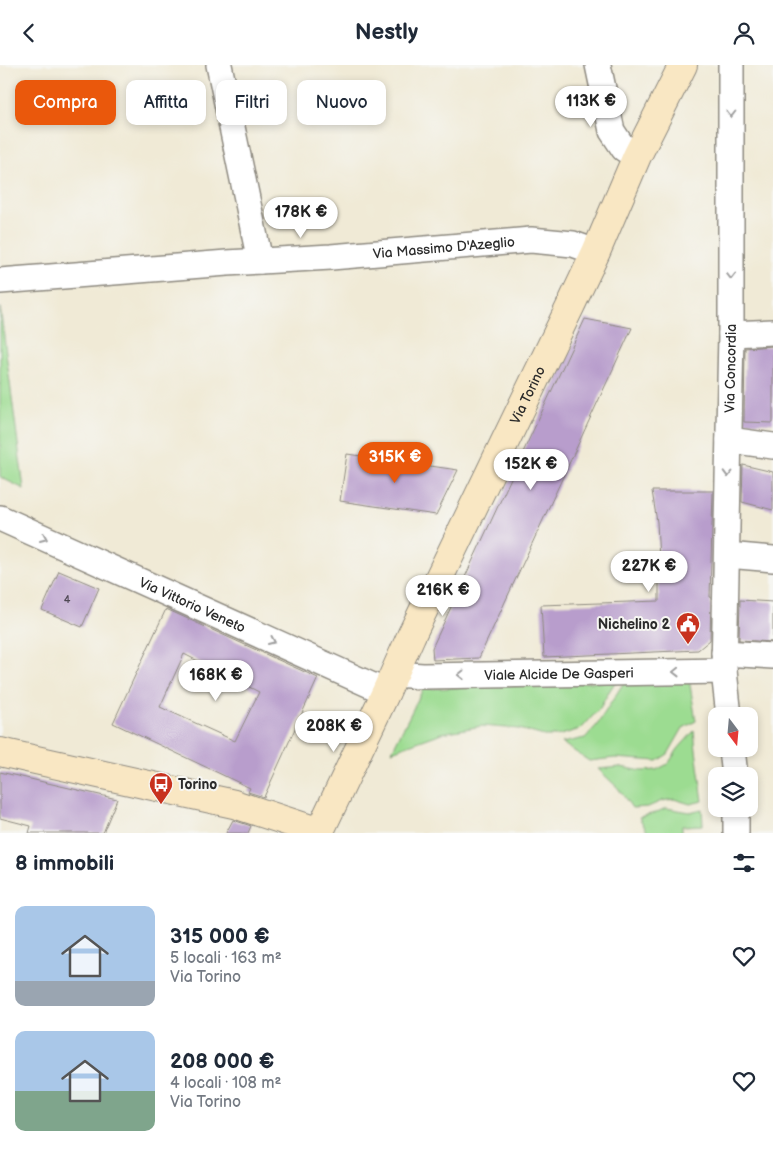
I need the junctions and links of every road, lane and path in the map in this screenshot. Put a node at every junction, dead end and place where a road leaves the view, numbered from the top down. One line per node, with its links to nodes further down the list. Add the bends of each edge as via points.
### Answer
1 (219, 65): 7 (street)
2 (598, 65): 5 (street, via 612,131 624,149)
3 (683, 65): 5 (main road, Via Torino)
4 (725, 67): 10 (street, Via Concordia, one-way to 10)
5 (637, 156): 6 (main road, Via Torino)
6 (596, 252): 7 (street, Via Massimo D'Azeglio, via 573,244 532,240); 18 (main road, Via Torino)
7 (260, 261): 8 (street, Via Massimo D'Azeglio)
8 (0, 281)
9 (773, 332): 10 (street)
10 (731, 334): 11 (street, Via Concordia)
11 (729, 440): 12 (street); 14 (street, Via Concordia, one-way to 14)
12 (773, 446)
13 (0, 518): 18 (street, Via Vittorio Veneto, one-way to 18)
14 (727, 555): 15 (street); 17 (street, Via Concordia)
15 (773, 559)
16 (773, 656): 17 (street, Viale Alcide De Gasperi)
17 (724, 662): 18 (street, Viale Alcide De Gasperi, one-way to 18, via 422,676); 19 (street, Via Concordia)
18 (390, 683): 22 (main road, Via Torino)
19 (728, 707)
20 (0, 752): 22 (main road, via 234,804)
21 (736, 817): 23 (street)
22 (320, 833)
23 (736, 833)

